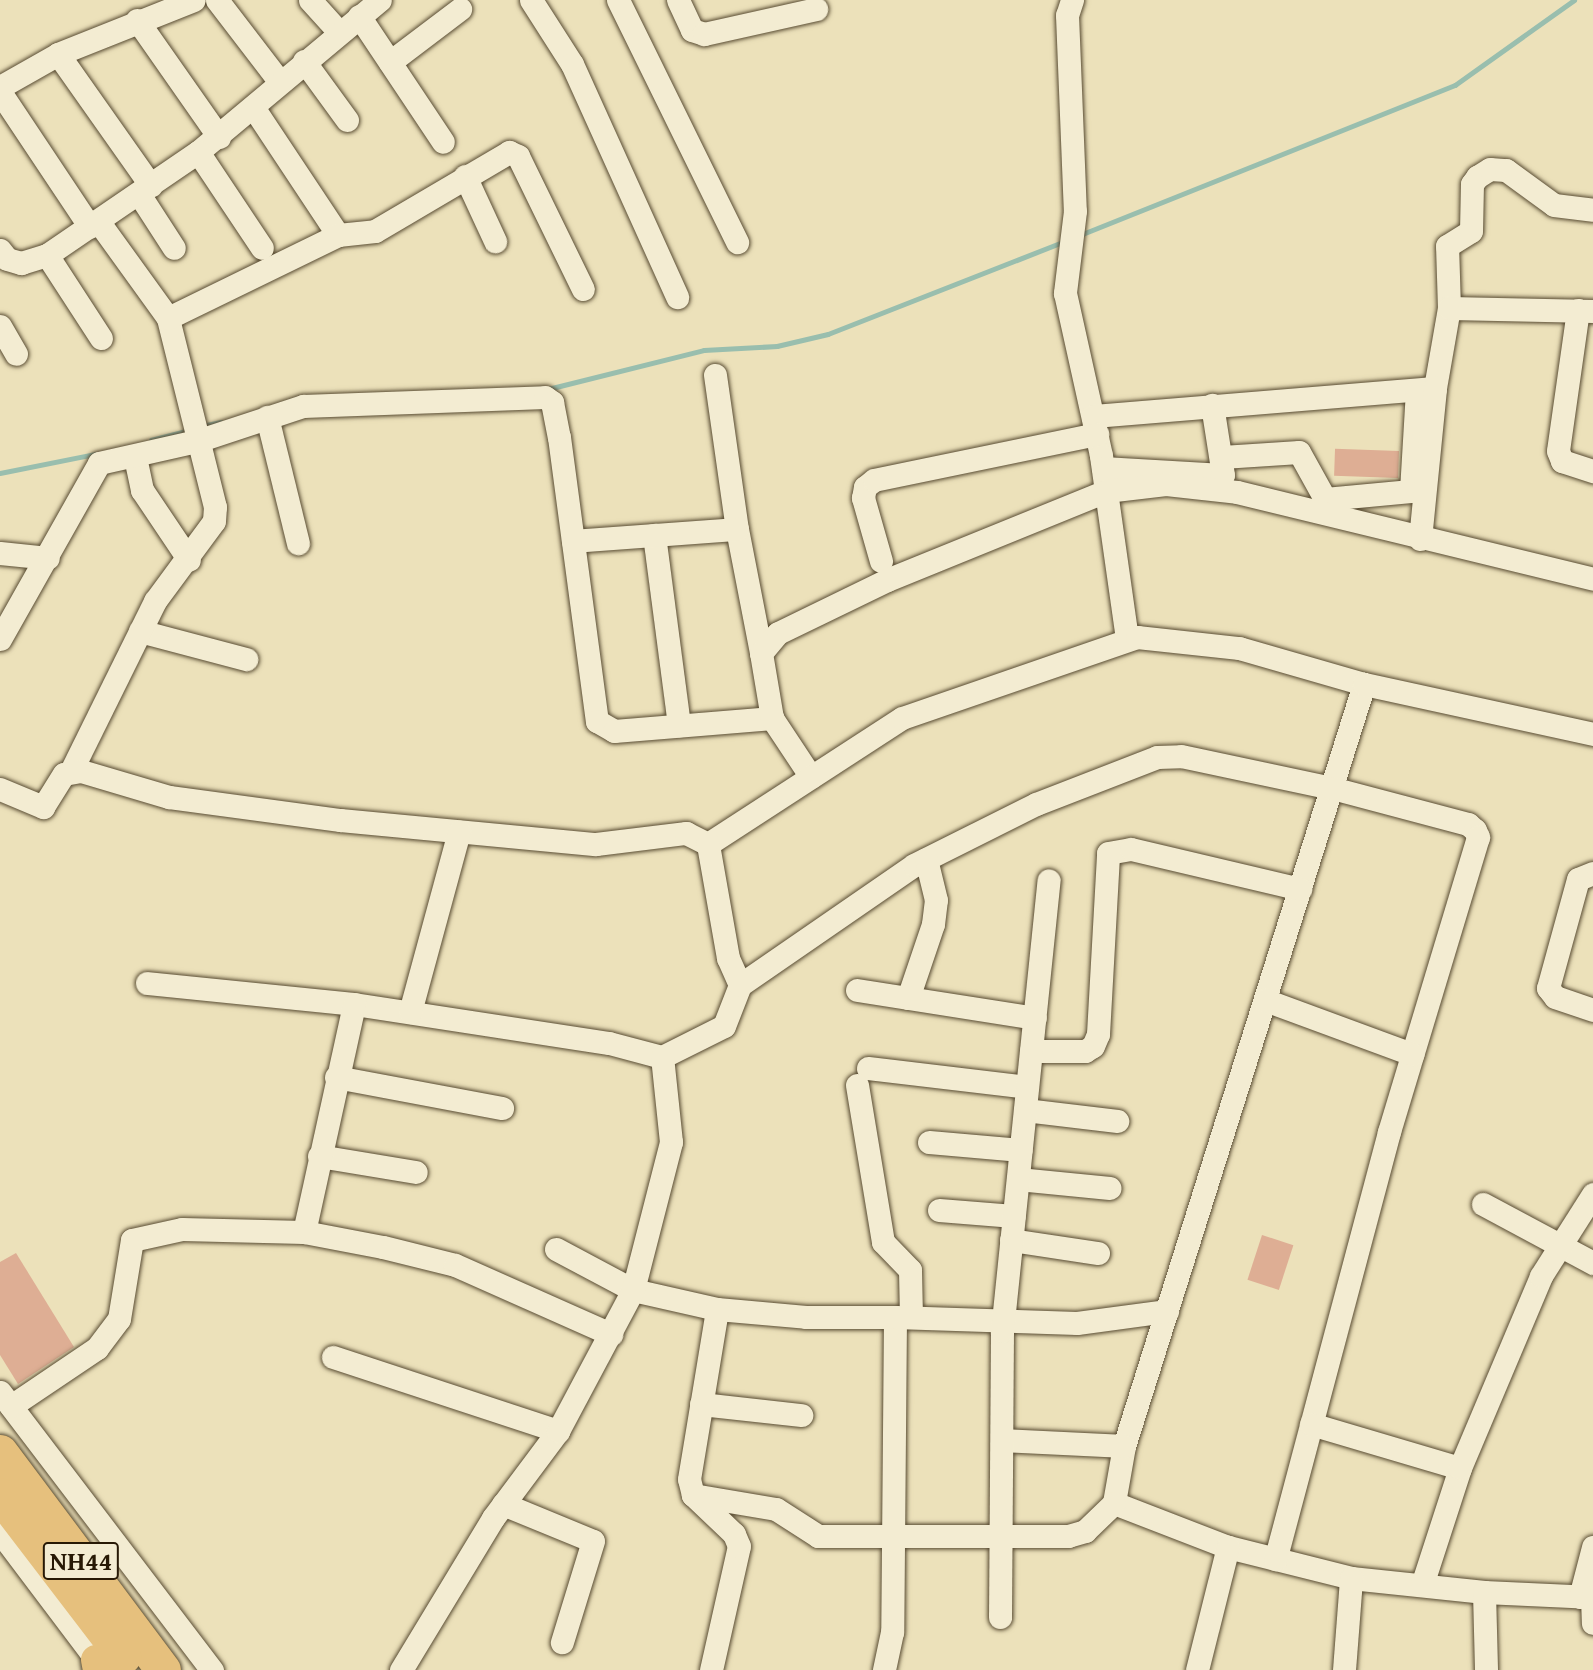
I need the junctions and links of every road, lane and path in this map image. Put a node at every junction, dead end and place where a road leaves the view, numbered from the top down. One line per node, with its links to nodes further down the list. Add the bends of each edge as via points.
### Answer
1 (194, 0): 12 (street)
2 (217, 0): 17 (street)
3 (310, 0): 13 (street)
4 (380, 0): 11 (street)
5 (531, 0): 36 (street, via 567,55)
6 (618, 0): 30 (street)
7 (678, 0): 10 (street, via 692,30 704,34)
8 (1072, 0): 47 (street, via 1067,15 1075,211 1065,293)
9 (460, 9): 16 (street)
10 (816, 9)
11 (359, 16): 13 (street); 16 (street)
12 (137, 20): 14 (street); 21 (street)
13 (338, 31): 15 (street)
14 (58, 54): 18 (street); 25 (street)
15 (304, 61): 17 (street); 20 (street)
16 (390, 62): 22 (street)
17 (280, 82): 19 (street)
18 (0, 90): 27 (street)
19 (253, 107): 21 (street); 28 (street)
20 (347, 120)
21 (219, 137): 23 (street)
22 (443, 142)
23 (198, 152): 25 (street); 32 (street)
24 (465, 176): 28 (street, via 375,231); 29 (street); 35 (street, via 500,154 518,156)
25 (145, 190): 27 (street); 31 (street)
26 (1593, 210): 37 (street, via 1554,205 1506,170 1490,169 1477,177 1472,184 1471,231 1447,246)
27 (94, 224): 33 (street); 39 (street)
28 (338, 234): 39 (street)
29 (495, 242)
30 (737, 242)
31 (174, 248)
32 (262, 248)
33 (47, 255): 34 (street, via 20,263); 41 (street)
34 (2, 257)
35 (583, 289)
36 (677, 297)
37 (1449, 308): 38 (street); 44 (street)
38 (1586, 311): 51 (street, via 1558,451 1562,461)
39 (168, 318): 48 (street)
40 (0, 326): 42 (street)
41 (100, 338)
42 (16, 354)
43 (715, 375): 53 (street)
44 (1426, 389): 45 (street); 50 (street, via 1410,491 1325,499 1299,452); 55 (street)
45 (1212, 405): 47 (street); 50 (street)
46 (267, 417): 48 (street); 56 (street, via 318,404 545,397 552,402 559,437); 57 (street)
47 (1095, 425): 52 (street); 61 (street, via 874,480 865,487 863,498)
48 (196, 439): 49 (street); 60 (street, via 215,507 214,521)
49 (135, 457): 59 (street, via 99,463); 60 (street, via 148,502)
50 (1222, 457): 52 (street, via 1225,471 1220,476)
51 (1593, 471)
52 (1104, 480): 55 (street, via 1218,489); 65 (street); 66 (street, via 778,633)
53 (737, 529): 54 (street); 66 (street)
54 (654, 535): 56 (street); 70 (street)
55 (1420, 539): 62 (street)
56 (573, 541): 70 (street, via 597,721 614,731)
57 (298, 543)
58 (0, 553): 59 (street)
59 (48, 558): 64 (street)
60 (188, 560): 63 (street, via 155,601)
61 (881, 561)
62 (1593, 579)
63 (140, 631): 67 (street); 72 (street)
64 (0, 639)
65 (1127, 639): 68 (street, via 1240,648); 73 (street, via 1073,662 902,718)
66 (761, 653): 69 (street)
67 (246, 659)
68 (1364, 684): 71 (street); 74 (street)
69 (772, 718): 70 (street); 73 (street)
70 (679, 725)
71 (1593, 734)
72 (71, 771): 75 (street, via 64,774 43,807 33,807); 76 (street, via 169,797)
73 (811, 777): 77 (street)
74 (1332, 788): 78 (street, via 1181,756 1157,757 1036,804); 81 (street); 92 (street, via 1468,824 1478,837)
75 (0, 789)
76 (459, 832): 77 (street, via 612,845 685,833); 89 (street)
77 (708, 845): 83 (street, via 729,958)
78 (926, 859): 83 (street); 85 (street, via 936,900 933,924)
79 (1593, 873): 88 (street, via 1578,879 1548,988 1555,997)
80 (1049, 880): 90 (street)
81 (1300, 888): 86 (street); 91 (street, via 1131,849 1108,853 1098,1034 1086,1052)
82 (147, 983): 87 (street)
83 (740, 985): 93 (street, via 724,1026)
84 (857, 990): 85 (street)
85 (908, 998): 90 (street)
86 (1265, 1000): 92 (street); 117 (street)
87 (354, 1004): 89 (street); 94 (street)
88 (1593, 1010)
89 (410, 1013): 93 (street, via 609,1043)
90 (1035, 1018): 91 (street)
91 (1031, 1051): 95 (street)
92 (1412, 1054): 125 (street)
93 (662, 1057): 115 (street, via 671,1142)
94 (335, 1077): 96 (street); 101 (street)
95 (1027, 1087): 97 (street); 118 (street, via 863,1076 882,1236 911,1270)
96 (502, 1108)
97 (1025, 1110): 98 (street); 100 (street)
98 (1117, 1121)
99 (929, 1142): 100 (street)
100 (1021, 1150): 103 (street)
101 (319, 1156): 102 (street); 109 (street)
102 (416, 1172)
103 (1018, 1179): 104 (street); 108 (street)
104 (1110, 1188)
105 (1593, 1194): 111 (street)
106 (1483, 1204): 111 (street)
107 (939, 1210): 108 (street)
108 (1014, 1216): 110 (street)
109 (304, 1232): 120 (street, via 455,1265); 122 (street, via 181,1229 132,1240 119,1319 97,1348)
110 (1011, 1240): 113 (street); 119 (street)
111 (1558, 1246): 114 (street); 130 (street, via 1512,1339)
112 (556, 1249): 115 (street)
113 (1098, 1253)
114 (1593, 1263)
115 (633, 1290): 116 (street); 120 (street)
116 (717, 1309): 118 (street, via 806,1317); 123 (street)
117 (1167, 1311): 119 (street, via 1077,1323); 128 (street)
118 (903, 1317): 119 (street); 137 (street)
119 (1003, 1317): 127 (street)
120 (611, 1334): 126 (street)
121 (333, 1357): 126 (street)
122 (5, 1399): 151 (street)
123 (701, 1404): 124 (street); 132 (street, via 689,1479)
124 (802, 1415)
125 (1311, 1424): 130 (street); 140 (street)
126 (558, 1431): 134 (street)
127 (1002, 1440): 128 (street); 136 (street)
128 (1124, 1446): 133 (street)
129 (0, 1452): 150 (highway, NH44)
130 (1460, 1468): 142 (street)
131 (0, 1495): 149 (highway, NH44)
132 (693, 1495): 137 (street, via 776,1509 818,1536); 153 (street, via 734,1534 739,1546)
133 (1114, 1503): 136 (street, via 1085,1531 1068,1536); 138 (street)
134 (503, 1504): 147 (street, via 593,1541); 152 (street)
135 (0, 1532): 148 (street)
136 (1001, 1534): 137 (street); 145 (street)
137 (893, 1537): 154 (street, via 892,1632)
138 (1228, 1547): 140 (street); 155 (street)
139 (1593, 1547): 144 (street)
140 (1275, 1559): 141 (street)
141 (1351, 1578): 142 (street); 156 (street)
142 (1422, 1586): 143 (street)
143 (1484, 1592): 144 (street); 157 (street)
144 (1588, 1597): 146 (street)
145 (1000, 1617)
146 (1593, 1623)
147 (562, 1642)
148 (99, 1667)
149 (134, 1670)
150 (163, 1670)
151 (212, 1670)
152 (401, 1670)
153 (711, 1670)
154 (884, 1670)
155 (1197, 1670)
156 (1344, 1670)
157 (1486, 1670)

